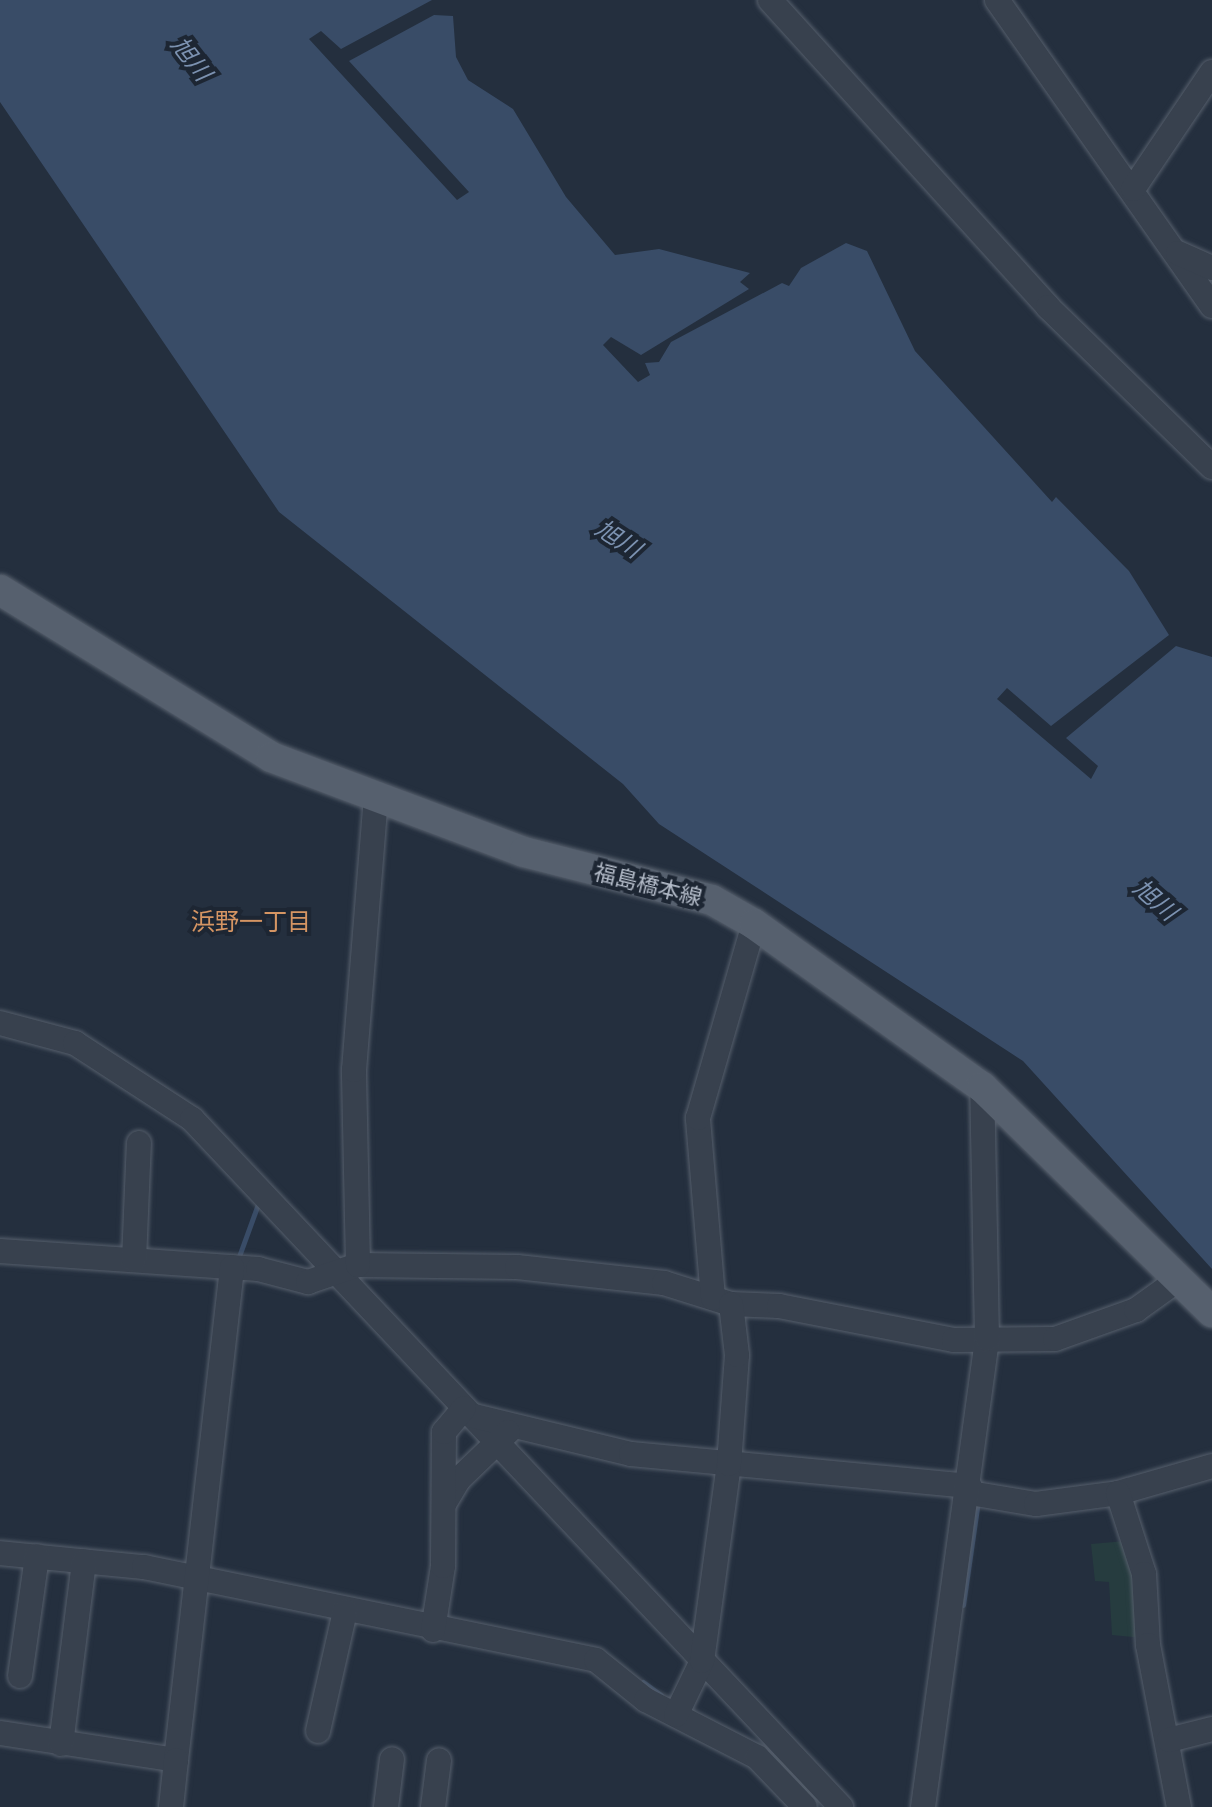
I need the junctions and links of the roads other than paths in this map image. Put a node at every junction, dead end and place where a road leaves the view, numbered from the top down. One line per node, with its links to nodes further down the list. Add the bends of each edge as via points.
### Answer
1 (770, 0): 8 (street, via 961,215)
2 (997, 0): 4 (street)
3 (1212, 72): 4 (street)
4 (1133, 189): 5 (street)
5 (1178, 253): 6 (street); 7 (street)
6 (1212, 268)
7 (1212, 306)
8 (1212, 467)
9 (0, 590): 10 (main road, 福島橋本線, via 242,742)
10 (376, 795): 11 (main road, 福島橋本線, via 524,852 712,900); 17 (street, via 354,1070)
11 (754, 924): 13 (main road, 福島橋本線); 21 (street, via 698,1118)
12 (0, 1023): 19 (street, via 75,1043 159,1092)
13 (982, 1087): 20 (main road, 福島橋本線); 23 (street)
14 (139, 1143): 16 (street)
15 (0, 1251): 16 (street)
16 (134, 1260): 18 (street)
17 (358, 1265): 19 (street); 21 (street, via 517,1267 664,1283)
18 (232, 1267): 19 (street); 34 (street)
19 (325, 1276): 24 (street)
20 (1179, 1279): 22 (main road, 福島橋本線); 23 (street, via 1136,1310 1055,1339)
21 (722, 1301): 23 (street); 27 (street, via 737,1355)
22 (1212, 1312)
23 (987, 1339): 28 (street)
24 (462, 1413): 25 (street); 30 (street, via 442,1450)
25 (497, 1442): 27 (street); 30 (street); 37 (street)
26 (1212, 1466): 29 (street)
27 (729, 1468): 28 (street); 37 (street)
28 (969, 1489): 29 (street, via 1036,1504); 53 (street)
29 (1118, 1493): 43 (street, via 1144,1574 1150,1634)
30 (444, 1504): 36 (street)
31 (0, 1553): 32 (street)
32 (37, 1556): 33 (street); 38 (street)
33 (84, 1561): 34 (street); 44 (street)
34 (197, 1580): 35 (street); 46 (street)
35 (345, 1611): 36 (street); 41 (street)
36 (434, 1623): 39 (street, via 596,1660)
37 (699, 1664): 39 (street); 52 (street)
38 (20, 1676)
39 (679, 1709): 51 (street, via 757,1757)
40 (1212, 1729): 43 (street)
41 (318, 1731)
42 (0, 1733): 44 (street)
43 (1172, 1739): 54 (street)
44 (61, 1744): 46 (street)
45 (392, 1759): 49 (street)
46 (176, 1760): 48 (street)
47 (439, 1760): 50 (street)
48 (171, 1807)
49 (386, 1807)
50 (433, 1807)
51 (805, 1807)
52 (841, 1807)
53 (923, 1807)
54 (1179, 1807)

